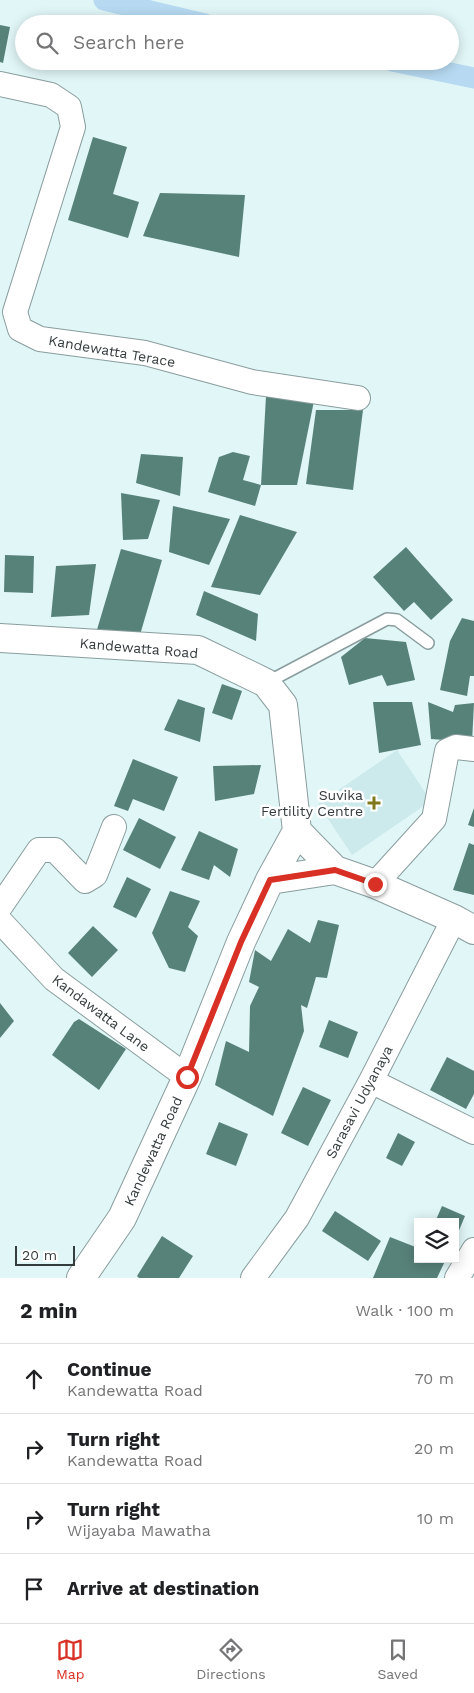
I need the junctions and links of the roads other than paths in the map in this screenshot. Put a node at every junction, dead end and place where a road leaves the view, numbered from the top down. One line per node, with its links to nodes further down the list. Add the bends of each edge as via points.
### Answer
1 (0, 84): 2 (street, Kandewatta Terace, via 51,95 69,107 73,127 15,312 20,329 40,339 145,354 252,382)
2 (358, 398)
3 (0, 638): 5 (street, Kandewatta Road, via 198,650)
4 (428, 643): 5 (lane, via 397,620 387,619)
5 (266, 683): 8 (street, Kandewatta Road, via 283,705)
6 (474, 749): 11 (street, via 456,747 447,751 434,819)
7 (114, 827): 12 (street, via 95,875 85,881 55,850 39,850)
8 (297, 831): 9 (street); 10 (street, Kandewatta Road)
9 (335, 870): 10 (street); 11 (street)
10 (270, 880): 15 (street, Kandewatta Road, via 241,942)
11 (375, 884): 14 (street)
12 (0, 907)
13 (0, 921): 15 (street, Kandawatta Lane, via 54,979)
14 (464, 924): 16 (street, Sarasavi Udyanaya)
15 (187, 1077): 19 (street, Kandewatta Road, via 122,1218)
16 (371, 1081): 17 (street); 20 (street, Sarasavi Udyanaya, via 297,1218)
17 (474, 1132)
18 (474, 1250): 21 (street)
19 (81, 1278)
20 (254, 1278)
21 (457, 1278)

